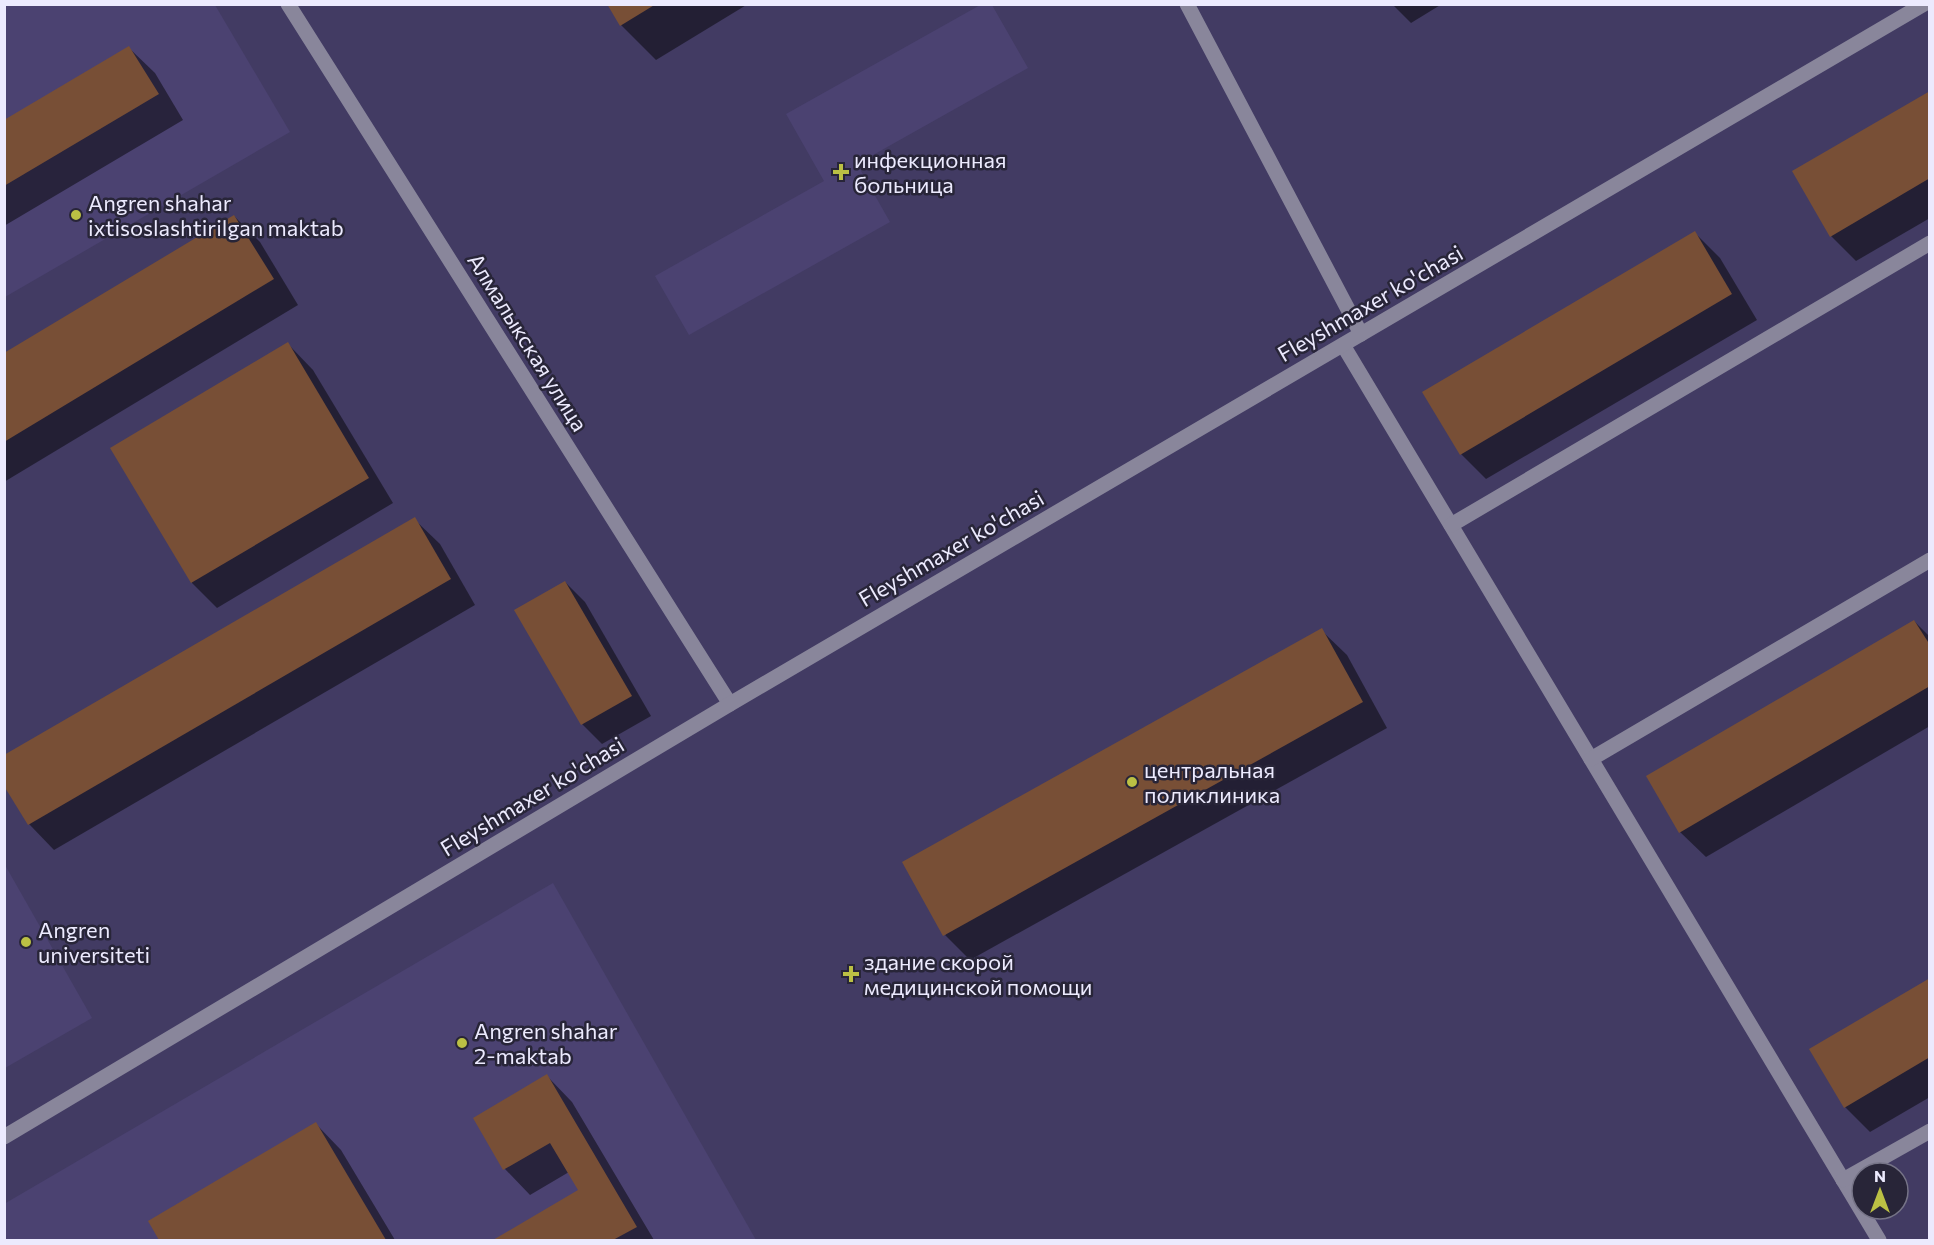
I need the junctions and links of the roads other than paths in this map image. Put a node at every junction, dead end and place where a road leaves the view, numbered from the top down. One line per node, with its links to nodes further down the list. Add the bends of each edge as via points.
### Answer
1 (288, 4): 9 (street, Алмалыкская улица)
2 (1187, 4): 5 (street)
3 (1924, 4): 5 (street, Fleyshmaxer ko'chasi)
4 (1929, 243): 7 (street)
5 (1361, 334): 6 (street, Fleyshmaxer ko'chasi)
6 (1343, 345): 7 (street); 9 (street, Fleyshmaxer ko'chasi)
7 (1451, 525): 10 (street)
8 (1929, 560): 10 (street)
9 (729, 704): 12 (street, Fleyshmaxer ko'chasi)
10 (1591, 759): 13 (street)
11 (1929, 1131): 13 (street)
12 (4, 1137)
13 (1843, 1180): 14 (street)
14 (1879, 1240)

